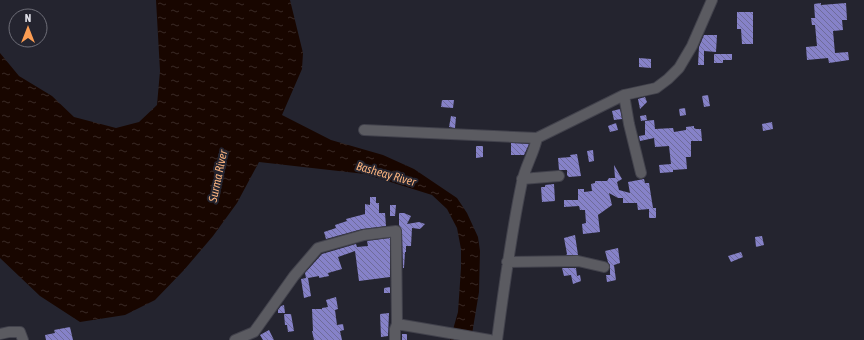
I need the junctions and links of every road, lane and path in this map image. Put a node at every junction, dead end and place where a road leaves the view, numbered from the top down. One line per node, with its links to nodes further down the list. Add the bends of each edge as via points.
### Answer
1 (712, 0): 2 (street, via 692,46 679,68 656,88)
2 (624, 95): 4 (street); 5 (street)
3 (364, 130): 4 (street)
4 (537, 138): 7 (street)
5 (640, 173)
6 (559, 176): 7 (street)
7 (522, 179): 8 (street)
8 (507, 262): 9 (street, via 578,261); 16 (street)
9 (604, 267)
10 (397, 324): 13 (street, via 396,231 364,235 318,248 294,276 254,332); 14 (street); 15 (street)
11 (0, 334): 12 (street, via 20,332)
12 (23, 340)
13 (235, 340)
14 (395, 340)
15 (490, 340)
16 (497, 340)

